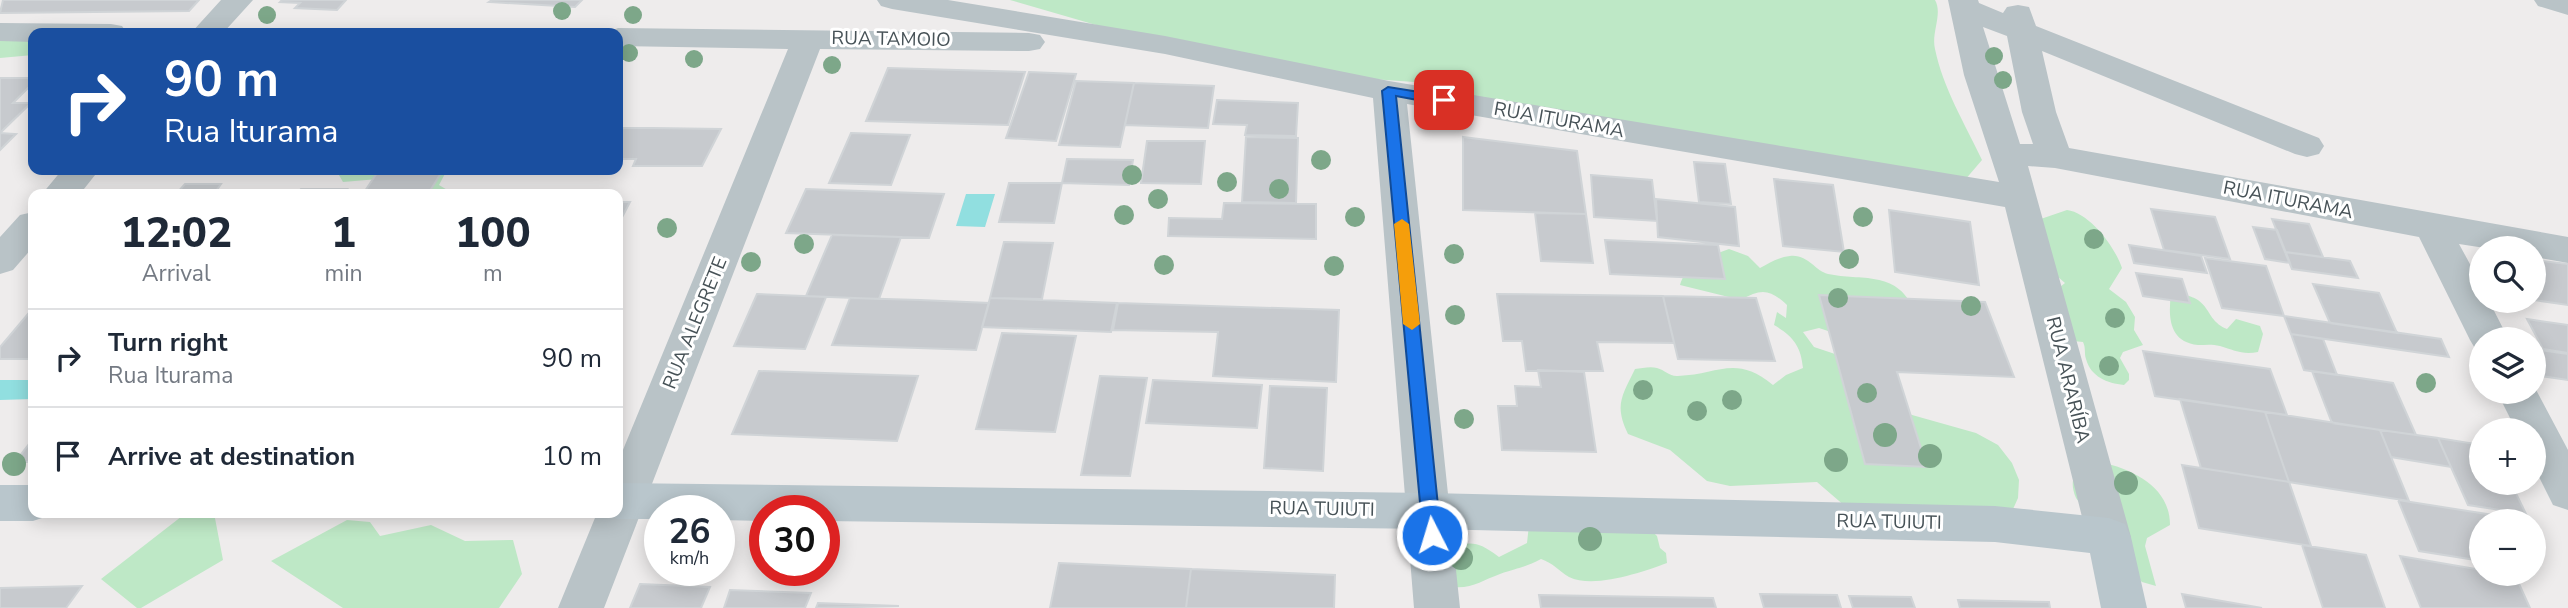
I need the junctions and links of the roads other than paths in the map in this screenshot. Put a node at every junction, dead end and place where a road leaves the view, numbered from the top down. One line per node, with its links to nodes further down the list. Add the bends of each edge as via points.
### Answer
1 (238, 0): 7 (street)
2 (892, 0): 13 (street, RUA ITURAMA)
3 (2015, 0): 10 (street)
4 (2549, 0): 6 (street)
5 (1963, 4): 10 (street); 16 (street, RUA ARARÍBA, via 1992,114)
6 (2568, 6)
7 (211, 28)
8 (0, 32): 9 (street)
9 (28, 32)
10 (2023, 32): 15 (street); 17 (street, via 2039,112)
11 (623, 37): 12 (street, RUA TAMOIO)
12 (808, 38): 13 (street, RUA TAMOIO); 28 (street, RUA ALEGRETE)
13 (1165, 45): 14 (street, RUA ITURAMA)
14 (1388, 91): 20 (street, RUA ITURAMA); 32 (street)
15 (2308, 146)
16 (2008, 154): 17 (street, RUA ITURAMA); 20 (street, RUA ARARÍBA)
17 (2055, 157): 21 (street, RUA ITURAMA)
18 (77, 175): 19 (street)
19 (65, 189)
20 (2021, 198): 34 (street, RUA ARARÍBA)
21 (2432, 227): 23 (street, RUA ITURAMA); 25 (street)
22 (28, 230): 24 (street)
23 (2568, 250)
24 (0, 261)
25 (2483, 327)
26 (2523, 404): 27 (street)
27 (2568, 492)
28 (623, 496)
29 (623, 501): 32 (street, RUA TUIUTI)
30 (0, 503): 31 (street)
31 (28, 503)
32 (1430, 511): 34 (street, RUA TUIUTI, via 1995,524); 36 (street)
33 (614, 518): 35 (street, RUA ALEGRETE)
34 (2109, 537): 37 (street, RUA ARARÍBA)
35 (580, 608)
36 (1437, 608)
37 (2124, 608)

